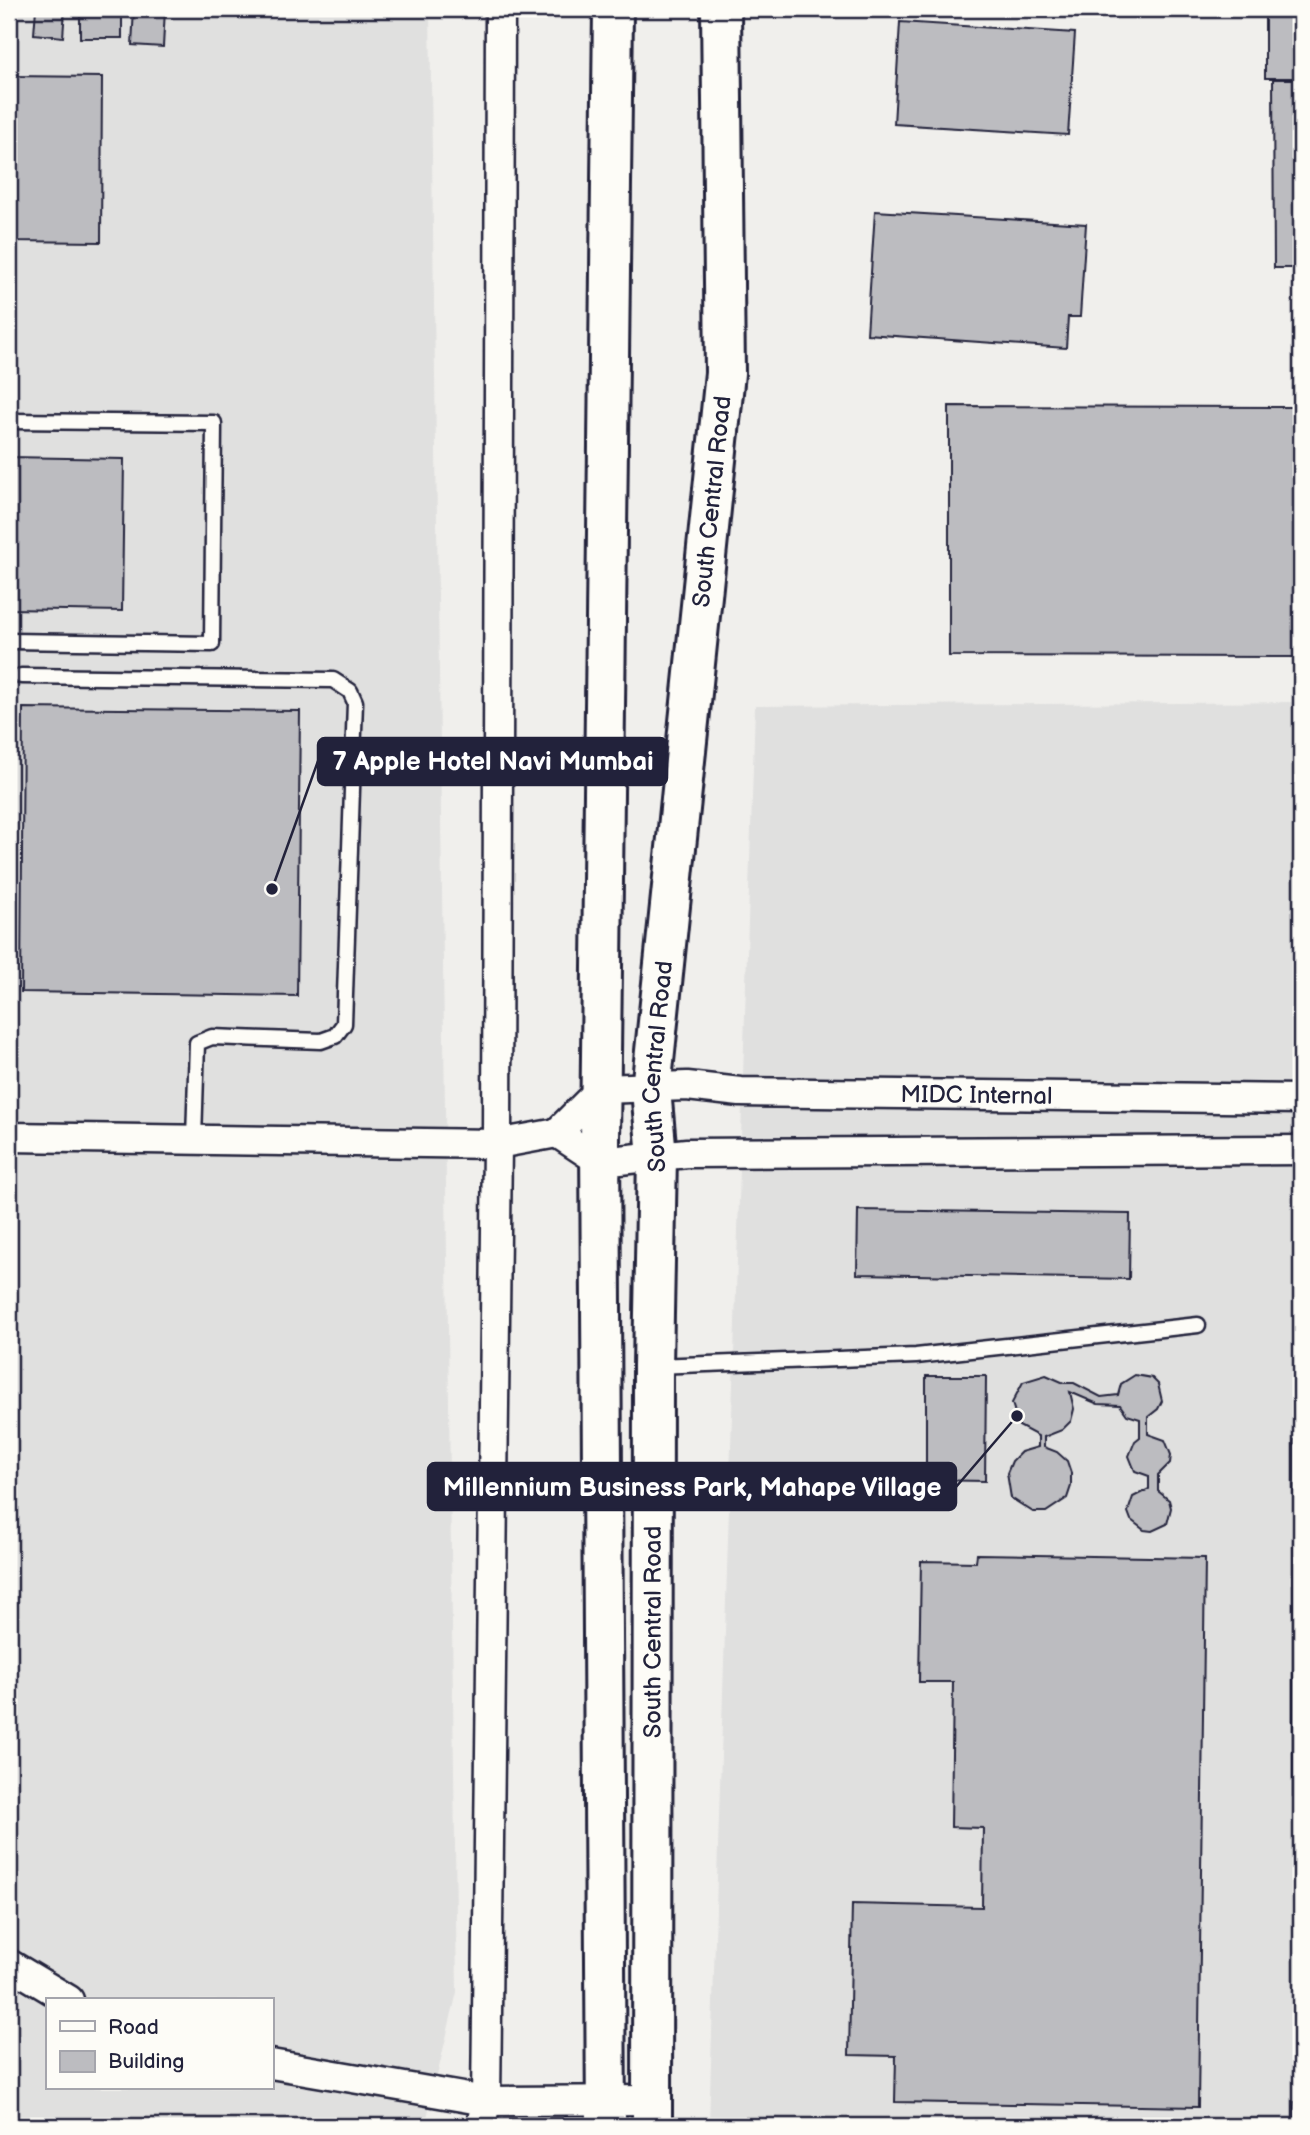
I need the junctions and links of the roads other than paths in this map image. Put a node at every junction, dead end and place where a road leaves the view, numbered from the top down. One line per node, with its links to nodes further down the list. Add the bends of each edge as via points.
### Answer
1 (500, 9): 13 (street)
2 (613, 9): 7 (main road, South Central Road)
3 (721, 9): 8 (main road, South Central Road, via 725,373)
4 (9, 421): 5 (lane, via 214,424 212,644)
5 (9, 641)
6 (21, 676): 12 (lane, via 333,680 350,691 355,702 344,1024 335,1036 321,1041 212,1037 197,1043)
7 (601, 1089): 8 (street, MIDC Internal); 10 (street); 16 (main road, South Central Road)
8 (651, 1090): 9 (street, MIDC Internal, via 687,1086 740,1092); 15 (main road, South Central Road)
9 (1301, 1099)
10 (556, 1133): 13 (street); 16 (street)
11 (9, 1137): 12 (street)
12 (194, 1139): 13 (street)
13 (497, 1144): 23 (street)
14 (1301, 1150): 15 (street)
15 (657, 1156): 16 (street); 18 (main road, South Central Road)
16 (601, 1162): 24 (main road, South Central Road)
17 (1198, 1325): 18 (lane, via 916,1356)
18 (653, 1366): 22 (main road, South Central Road)
19 (9, 1964): 20 (street)
20 (66, 1998)
21 (273, 2064): 23 (street)
22 (652, 2113): 24 (street)
23 (483, 2114): 24 (street)
24 (606, 2115)

